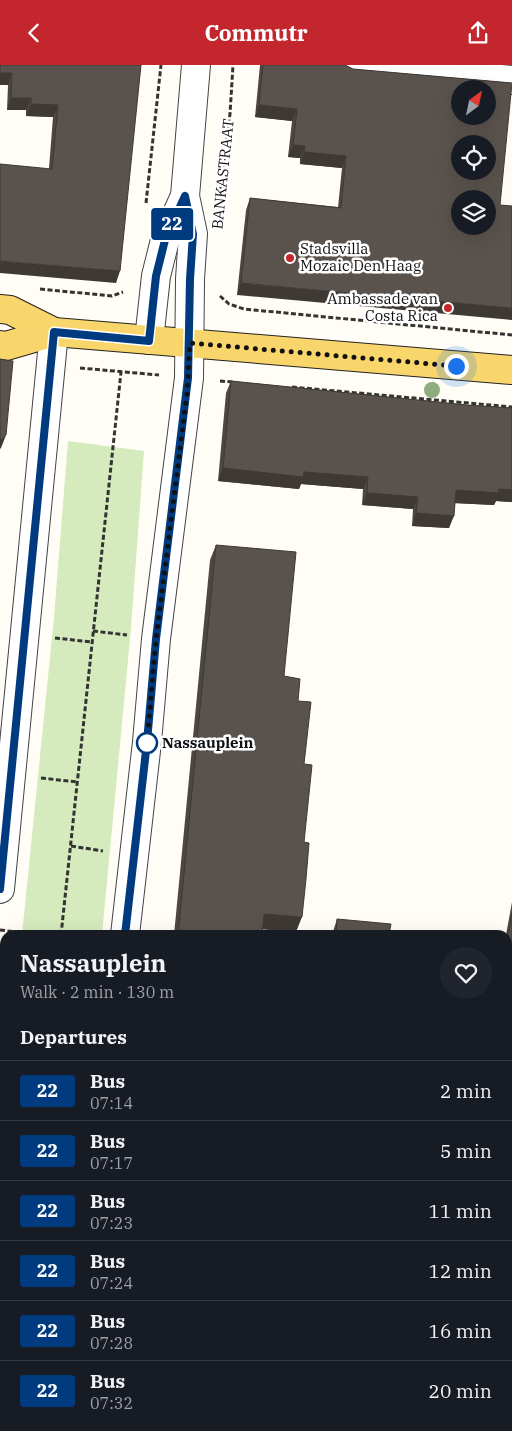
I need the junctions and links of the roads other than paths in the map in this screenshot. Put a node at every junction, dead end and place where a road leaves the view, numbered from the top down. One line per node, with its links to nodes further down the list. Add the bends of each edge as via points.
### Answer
1 (196, 65): 4 (street, BANKASTRAAT)
2 (350, 65): 3 (street)
3 (512, 80)
4 (185, 196): 7 (street, BANKASTRAAT, via 165,240 156,276); 8 (street, BANKASTRAAT, via 193,234)
5 (0, 309): 6 (main road, via 10,310)
6 (54, 332): 7 (main road); 9 (main road); 11 (street)
7 (149, 341): 8 (main road)
8 (190, 343): 10 (main road); 12 (street)
9 (0, 345)
10 (512, 371)
11 (0, 889)
12 (126, 930)

